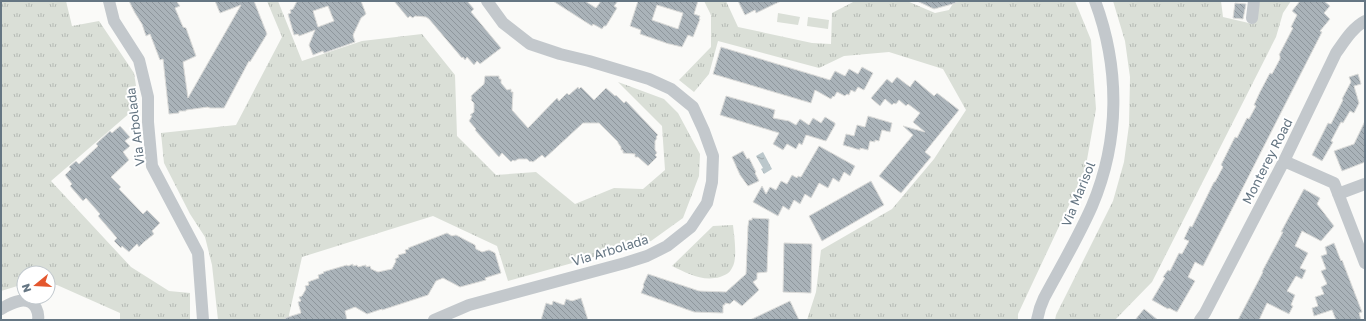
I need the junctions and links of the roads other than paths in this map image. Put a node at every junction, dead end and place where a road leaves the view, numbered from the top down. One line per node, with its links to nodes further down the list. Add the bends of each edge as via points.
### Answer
1 (109, 1): 13 (street, Via Arbolada, via 114,21 139,60 148,97 152,166 198,253)
2 (488, 1): 14 (street, Via Arbolada, via 503,23 530,44 650,79 672,89 693,107 704,131 713,156 712,182 707,203 691,227 667,246 647,256 469,305)
3 (1095, 1): 15 (street, Via Marisol, via 1111,60 1114,100 1110,141 1092,206 1044,298)
4 (1254, 1): 5 (street)
5 (1252, 18)
6 (1365, 21): 7 (street, Monterey Road, via 1348,37 1336,54)
7 (1284, 161): 9 (street, via 1334,183); 16 (street, Monterey Road)
8 (1365, 184): 9 (street)
9 (1338, 194): 10 (street)
10 (1365, 263)
11 (1, 309): 12 (street, via 21,300 28,301 34,304)
12 (38, 320)
13 (203, 320)
14 (434, 320)
15 (1037, 320)
16 (1200, 320)

